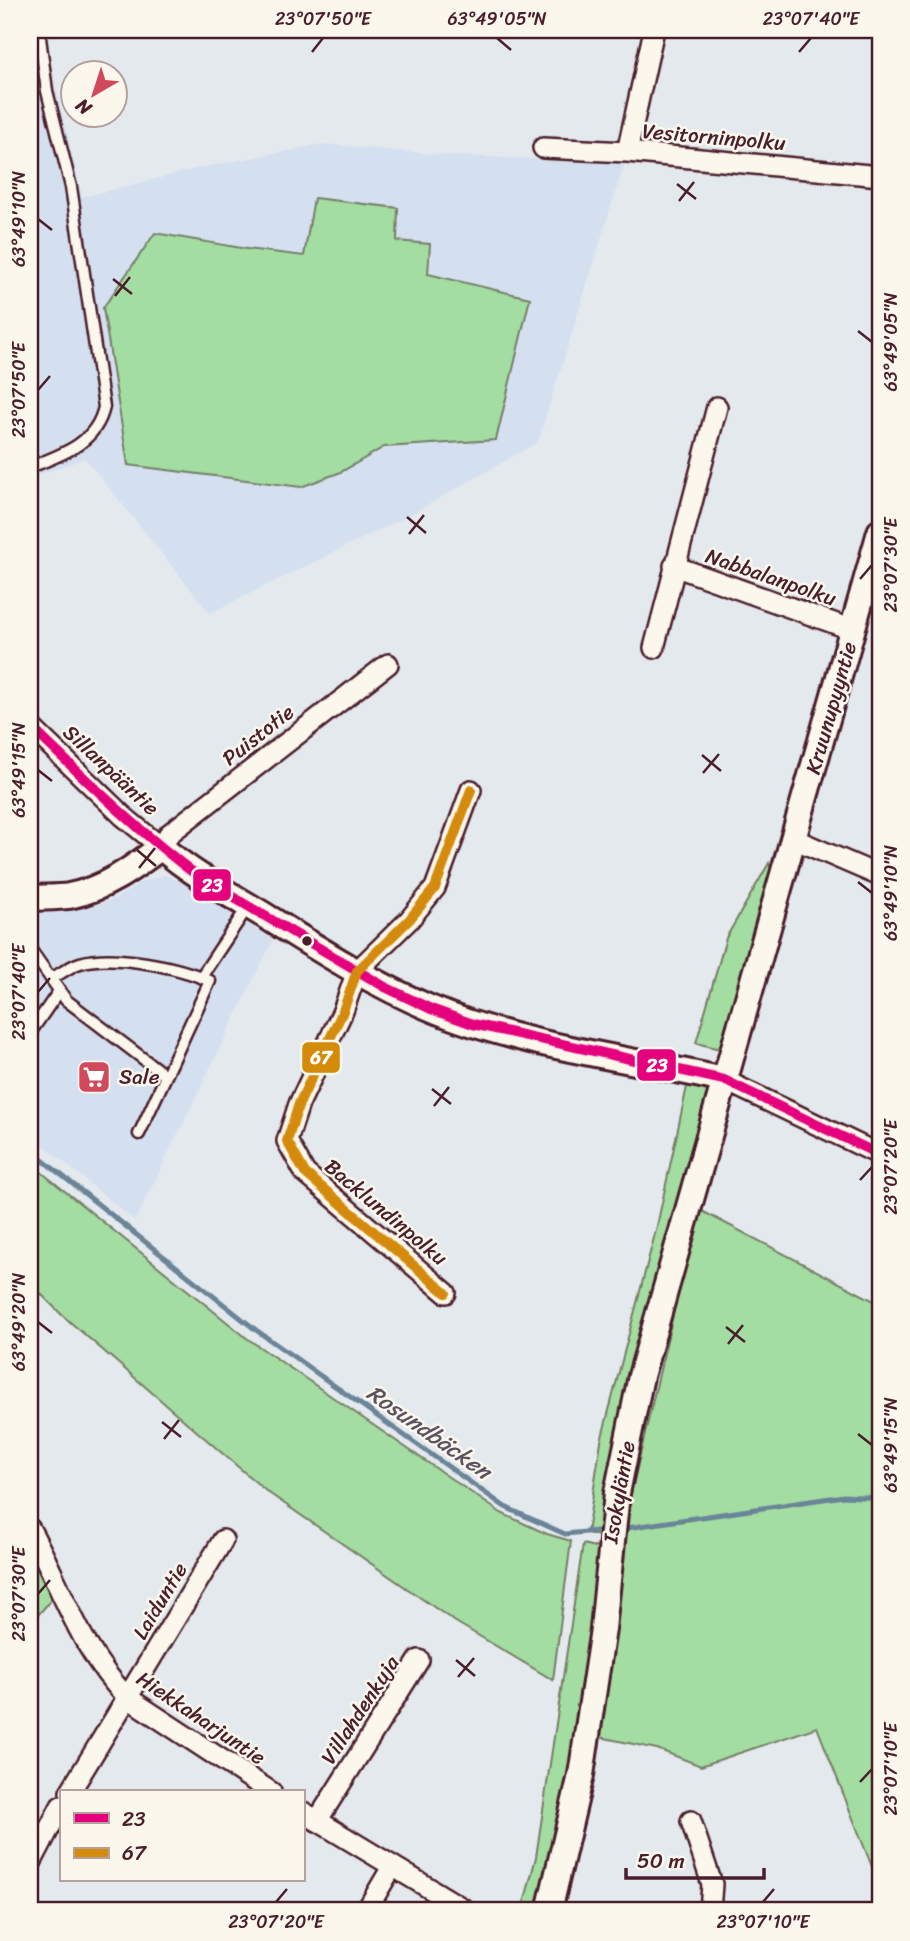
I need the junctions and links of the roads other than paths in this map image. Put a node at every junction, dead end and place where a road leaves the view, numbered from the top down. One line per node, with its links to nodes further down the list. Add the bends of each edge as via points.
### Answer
1 (39, 30): 7 (lane, via 71,187 104,407 101,420 72,451)
2 (654, 30): 4 (street)
3 (543, 148): 4 (street, Vesitorninpolku)
4 (627, 152): 5 (street, Vesitorninpolku)
5 (880, 176)
6 (717, 407): 9 (street, Nabbalanpolku)
7 (30, 467)
8 (880, 532): 10 (street, Kruunupyyntie)
9 (674, 566): 10 (street, Nabbalanpolku); 11 (street, Nabbalanpolku)
10 (853, 630): 15 (street, Kruunupyyntie)
11 (654, 648)
12 (388, 664): 16 (street, Puistotie, via 169,834)
13 (30, 726): 16 (street, Sillanpääntie, via 123,816)
14 (471, 790): 21 (street, via 435,888)
15 (794, 838): 17 (street); 27 (street, Kruunupyyntie)
16 (162, 847): 18 (street, via 99,887 68,896); 19 (street, via 199,877)
17 (880, 876)
18 (30, 898)
19 (249, 906): 21 (street); 22 (lane)
20 (30, 949): 23 (lane)
21 (357, 971): 27 (street, via 396,993 473,1024); 30 (street, Backlundinpolku, via 287,1141 305,1173)
22 (201, 977): 23 (lane, via 152,965 101,960 79,963); 26 (lane, via 210,981)
23 (51, 979): 24 (lane)
24 (59, 990): 25 (lane); 26 (lane)
25 (30, 1033)
26 (166, 1076): 28 (lane)
27 (724, 1080): 29 (street); 44 (street, Isokyläntie, via 641,1376 609,1546 595,1692 581,1776)
28 (139, 1134)
29 (880, 1155)
30 (446, 1293)
31 (30, 1530): 34 (street, Hiekkaharjuntie, via 78,1632 109,1680)
32 (222, 1540): 34 (street, Laiduntie)
33 (419, 1660): 38 (street, Villahdenkuja)
34 (128, 1698): 35 (street, Laiduntie); 36 (street, Hiekkaharjuntie)
35 (71, 1790)
36 (268, 1790)
37 (60, 1808): 40 (street)
38 (310, 1816): 41 (street)
39 (691, 1821): 45 (street, via 712,1884)
40 (30, 1864)
41 (391, 1867): 42 (street); 43 (street)
42 (366, 1911)
43 (467, 1911)
44 (549, 1911)
45 (710, 1911)

